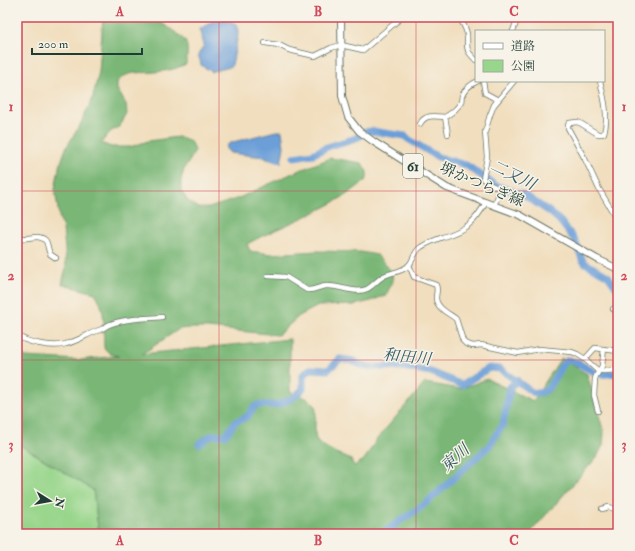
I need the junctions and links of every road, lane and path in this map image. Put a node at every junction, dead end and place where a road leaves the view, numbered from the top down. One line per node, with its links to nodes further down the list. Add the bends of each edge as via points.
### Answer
1 (341, 17): 7 (main road, 堺かつらぎ線 / 61)
2 (402, 17): 7 (street, via 363,50)
3 (459, 17): 8 (street, via 467,35 467,49)
4 (525, 20): 5 (street, via 516,20)
5 (513, 30)
6 (265, 43): 7 (street, via 315,56)
7 (341, 45): 17 (main road, 堺かつらぎ線 / 61, via 342,96 348,116 359,131 447,188)
8 (475, 59)
9 (476, 82): 14 (street, via 467,88 461,102)
10 (483, 82): 13 (street, via 485,93)
11 (513, 82): 13 (street)
12 (600, 82): 19 (street, via 606,114 604,133 598,134 577,122 569,123 568,128)
13 (498, 100): 18 (street, via 485,132 487,157 483,179 501,190)
14 (445, 117): 15 (street, via 429,116); 16 (street)
15 (420, 124)
16 (448, 134)
17 (486, 202): 18 (main road, 堺かつらぎ線 / 61); 22 (street, via 471,223 462,230 421,247)
18 (494, 205): 23 (main road, 堺かつらぎ線 / 61, via 520,215 583,252)
19 (618, 221)
20 (17, 237): 21 (street, via 44,239 50,254)
21 (56, 258)
22 (409, 265): 24 (street, via 384,276 367,289 360,291 327,286 307,290 286,277); 29 (street, via 414,277 436,285 437,303 456,319 466,344 518,353 539,349 572,352)
23 (618, 269)
24 (268, 276)
25 (162, 317): 26 (street, via 130,320 106,326 65,345 42,344 23,340)
26 (17, 335)
27 (604, 349): 28 (street); 29 (street, via 595,348); 31 (street)
28 (618, 351)
29 (585, 359): 31 (street)
30 (618, 370): 31 (street)
31 (600, 371): 32 (street, via 595,380 594,395)
32 (598, 410)
33 (602, 509): 34 (street, via 609,507)
34 (618, 510)

